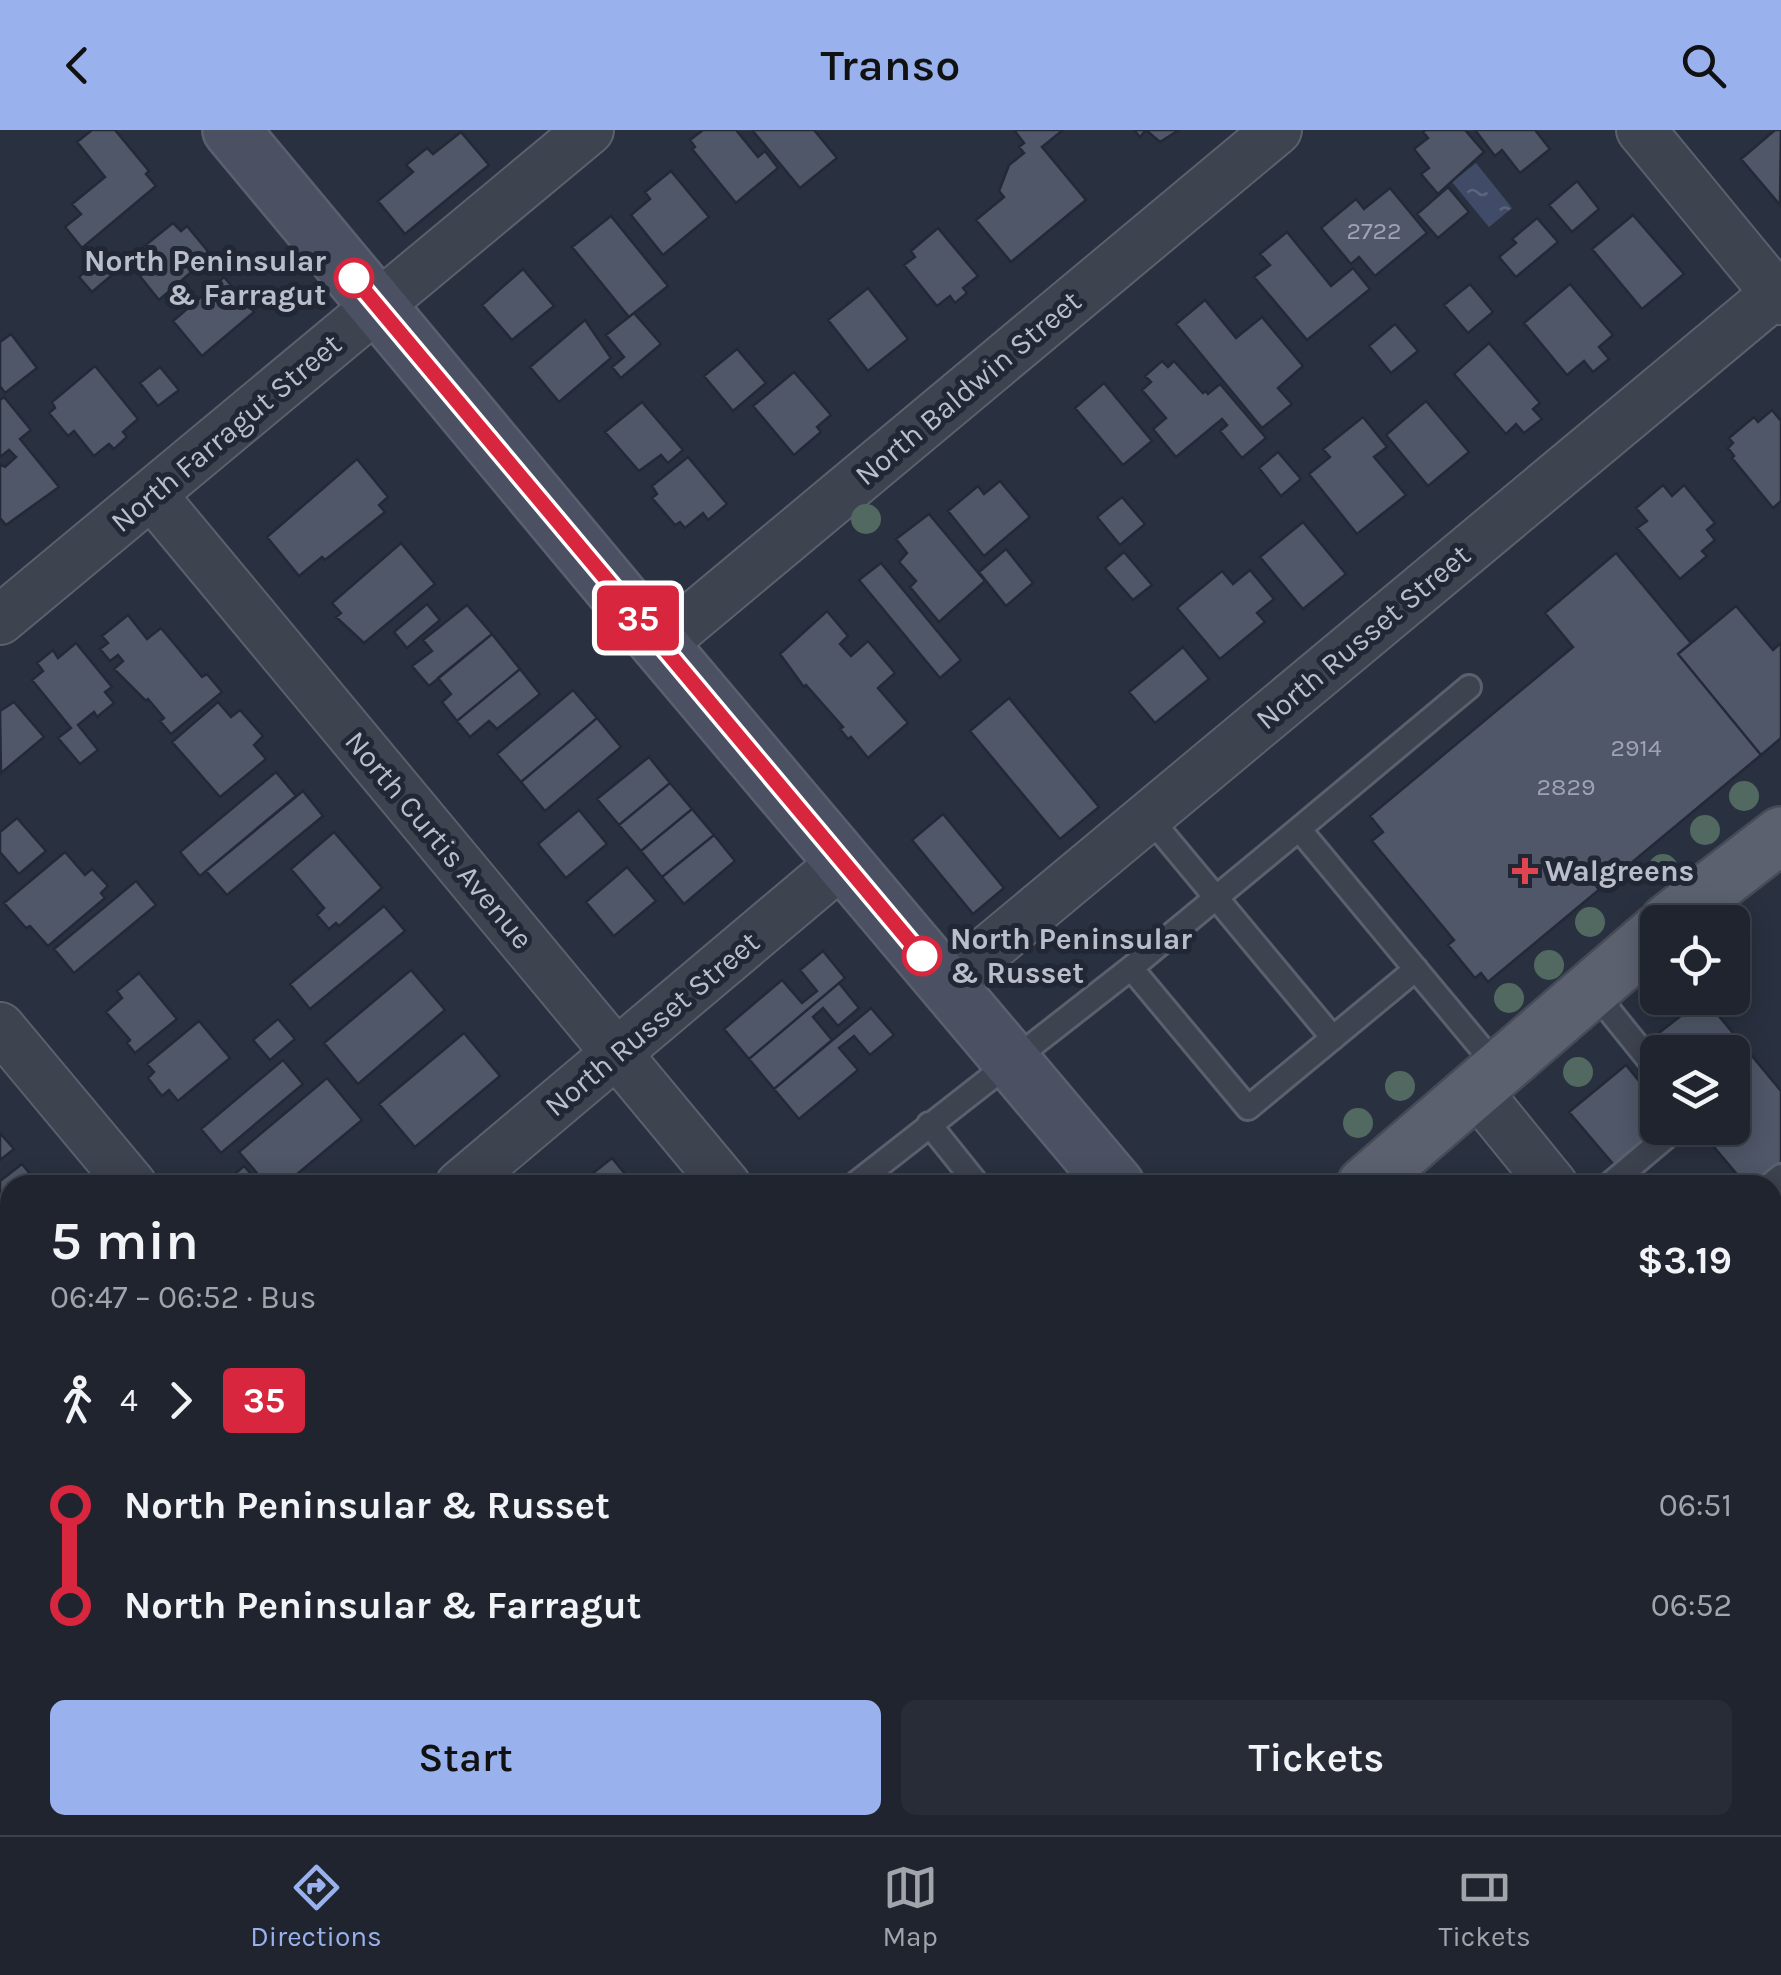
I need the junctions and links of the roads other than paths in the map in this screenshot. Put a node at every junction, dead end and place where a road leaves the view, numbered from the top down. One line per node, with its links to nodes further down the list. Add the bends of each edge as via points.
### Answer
1 (232, 130): 6 (street)
2 (589, 130): 6 (street, North Farragut Street)
3 (1277, 130): 9 (street, North Baldwin Street)
4 (1641, 130): 5 (street)
5 (1779, 294): 11 (street, North Russet Street)
6 (378, 307): 7 (street, North Farragut Street); 9 (street)
7 (152, 494): 8 (street, North Farragut Street); 25 (street, North Curtis Avenue)
8 (0, 620)
9 (660, 645): 14 (street)
10 (1470, 688): 12 (lane)
11 (1148, 816): 15 (lane); 20 (street, North Russet Street)
12 (1299, 829): 15 (lane); 19 (lane)
13 (1781, 835): 16 (main road)
14 (843, 862): 20 (street); 25 (street, North Russet Street)
15 (1216, 898): 18 (lane); 23 (lane)
16 (1690, 905)
17 (1640, 947): 21 (main road)
18 (1132, 968): 23 (lane, via 1248,1108); 26 (lane)
19 (1416, 969): 23 (lane); 27 (lane)
20 (946, 985): 26 (street)
21 (1591, 988): 24 (lane); 27 (main road)
22 (0, 1026): 30 (street)
23 (1332, 1038)
24 (1640, 1049)
25 (616, 1053): 31 (street, North Russet Street); 32 (street, North Curtis Avenue)
26 (1011, 1063): 28 (lane); 35 (street)
27 (1486, 1078): 36 (main road); 37 (street)
28 (929, 1124): 33 (lane); 34 (lane)
29 (1657, 1145): 38 (lane)
30 (124, 1175)
31 (472, 1175)
32 (718, 1175)
33 (866, 1175)
34 (970, 1175)
35 (1107, 1175)
36 (1377, 1175)
37 (1546, 1175)
38 (1620, 1175)

